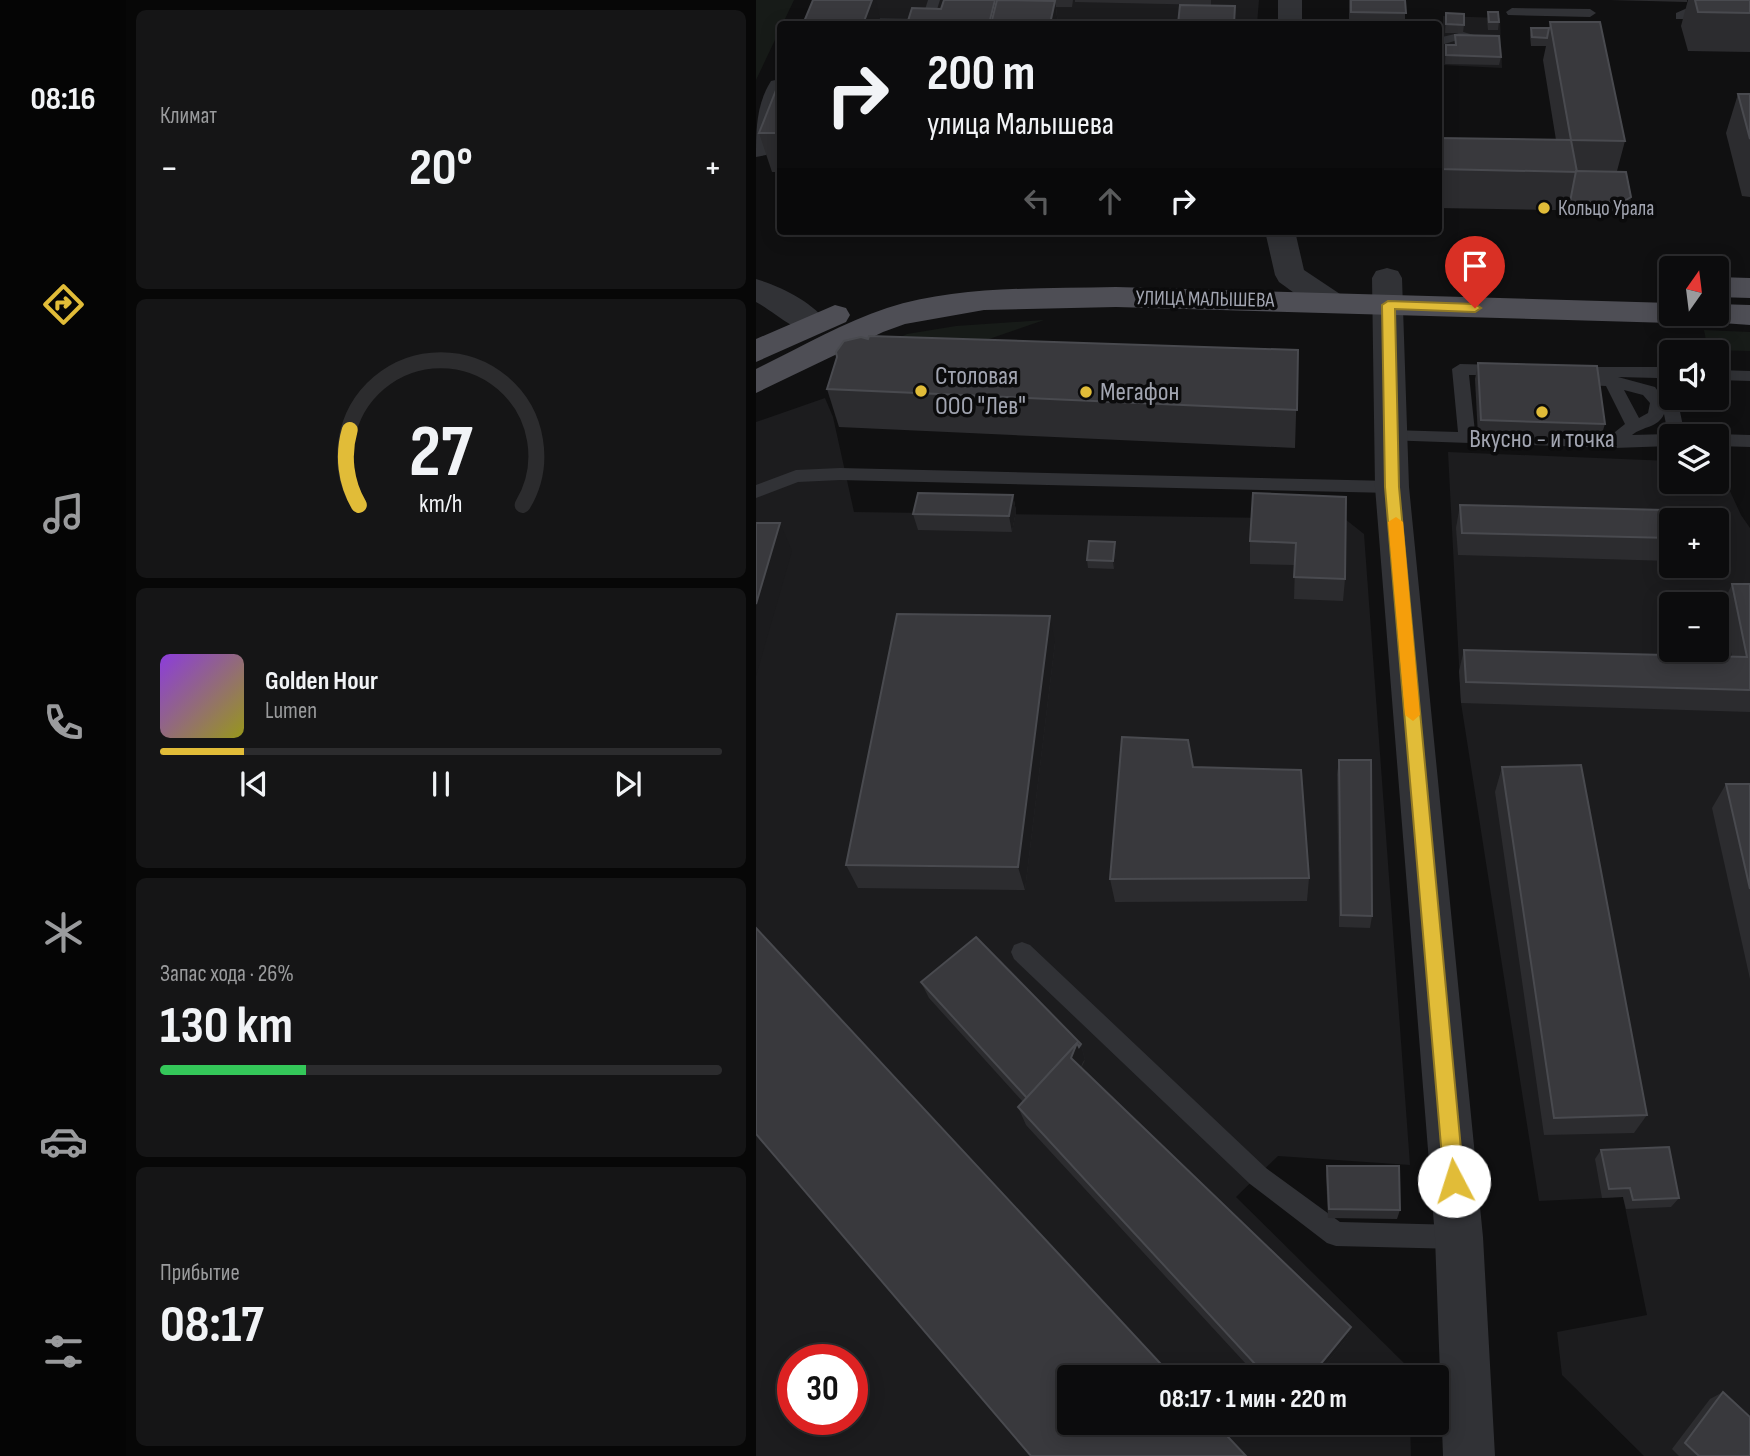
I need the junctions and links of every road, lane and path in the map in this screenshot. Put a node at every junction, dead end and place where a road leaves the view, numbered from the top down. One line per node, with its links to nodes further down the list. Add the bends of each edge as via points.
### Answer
1 (934, 0): 7 (lane)
2 (1290, 0): 8 (street)
3 (1696, 0): 6 (lane, via 1699,8)
4 (1512, 12): 5 (lane)
5 (1590, 13)
6 (1681, 16)
7 (928, 21)
8 (1290, 21)
9 (1468, 35): 10 (lane)
10 (1442, 42)
11 (777, 95): 12 (street)
12 (756, 149)
13 (1281, 235): 14 (street)
14 (1290, 275): 19 (main road, УЛИЦА МАЛЫШЕВА); 20 (street); 24 (main road, УЛИЦА МАЛЫШЕВА, via 1110,272 971,278 881,296)
15 (1659, 286): 19 (main road, УЛИЦА МАЛЫШЕВА)
16 (1729, 287): 17 (main road)
17 (1750, 288)
18 (756, 289): 24 (street)
19 (1387, 292): 20 (main road, УЛИЦА МАЛЫШЕВА); 21 (main road, УЛИЦА МАЛЫШЕВА); 33 (street)
20 (1332, 303): 31 (main road, УЛИЦА МАЛЫШЕВА, via 1116,297 984,300 900,315)
21 (1659, 312)
22 (1729, 314): 23 (main road)
23 (1750, 315)
24 (813, 324): 25 (main road, УЛИЦА МАЛЫШЕВА)
25 (756, 351)
26 (1659, 373): 30 (lane, via 1556,375)
27 (1515, 374): 34 (lane, via 1461,377)
28 (1729, 375): 29 (lane)
29 (1750, 376)
30 (1611, 381): 32 (lane); 32 (lane, via 1649,391 1658,402 1656,416)
31 (756, 382)
32 (1634, 425): 38 (lane)
33 (1391, 436): 34 (lane); 39 (street)
34 (1467, 437): 38 (lane)
35 (1659, 440): 38 (lane)
36 (1729, 440): 37 (lane)
37 (1750, 440)
38 (1614, 442)
39 (1392, 487): 40 (lane, via 840,474 796,476); 42 (street)
40 (756, 492)
41 (1023, 953): 42 (lane, via 1258,1176 1336,1234)
42 (1459, 1237): 43 (street)
43 (1469, 1456)

